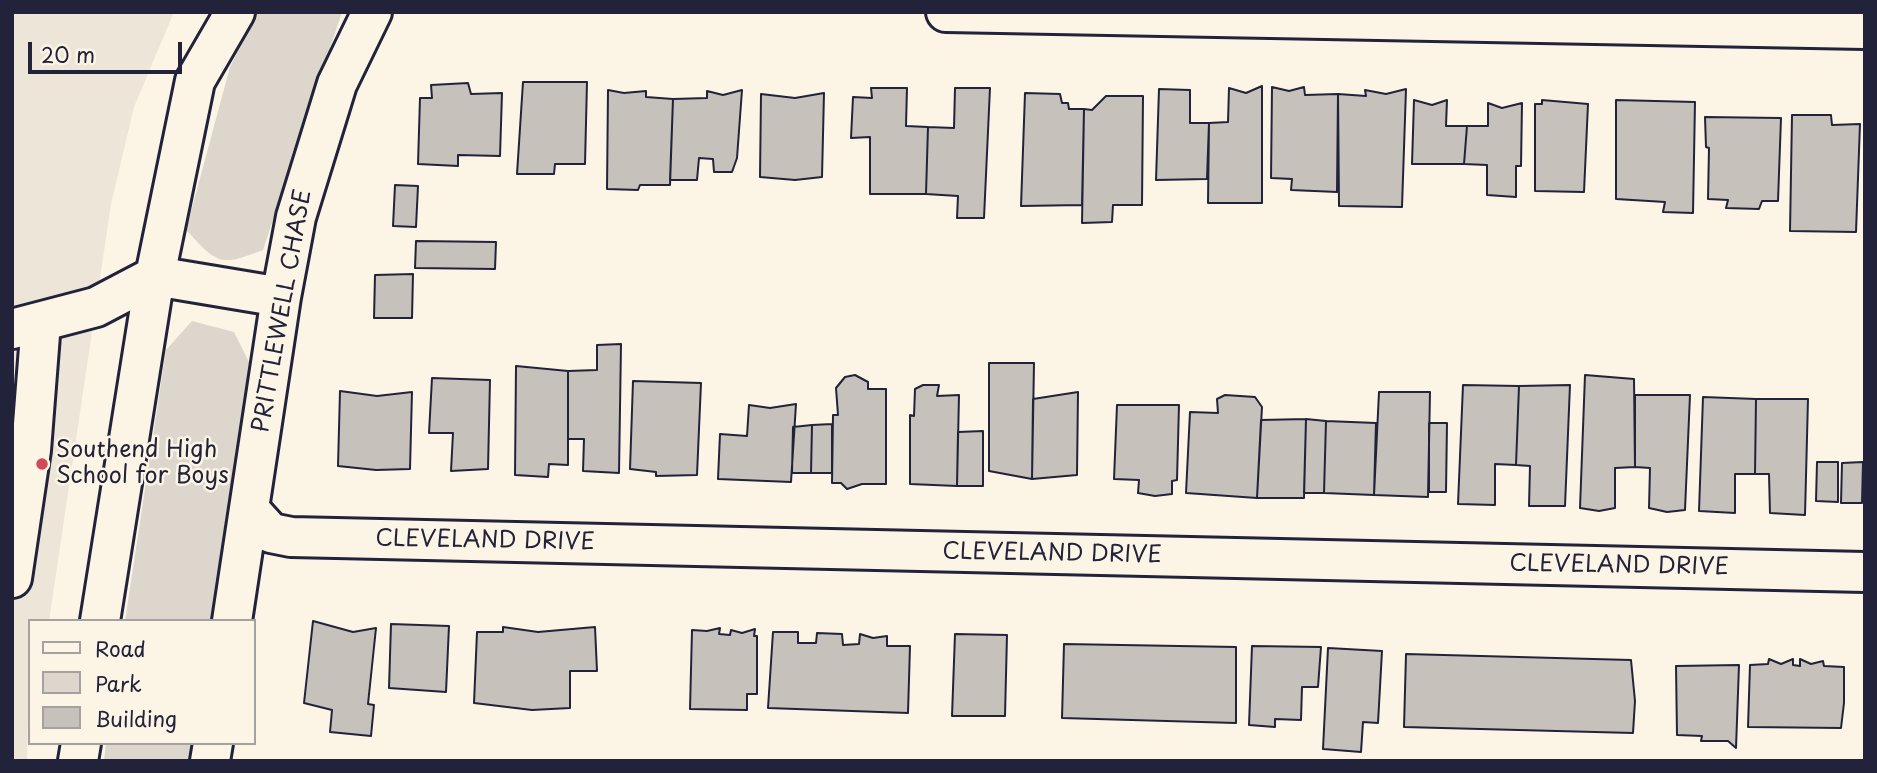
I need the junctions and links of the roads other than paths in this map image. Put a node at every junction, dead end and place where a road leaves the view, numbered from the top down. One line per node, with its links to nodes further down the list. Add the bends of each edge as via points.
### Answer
1 (235, 12): 5 (street, via 195,81)
2 (946, 12): 4 (street)
3 (373, 14): 6 (street, PRITTLEWELL CHASE, via 337,84 296,217)
4 (1865, 29)
5 (155, 276): 6 (street); 7 (street, via 96,307); 11 (street)
6 (281, 297): 8 (street, PRITTLEWELL CHASE)
7 (27, 325): 10 (street, via 31,450)
8 (250, 510): 9 (street, CLEVELAND DRIVE, via 271,533 291,537); 12 (street, PRITTLEWELL CHASE)
9 (1865, 572)
10 (12, 578)
11 (100, 619)
12 (232, 619)

